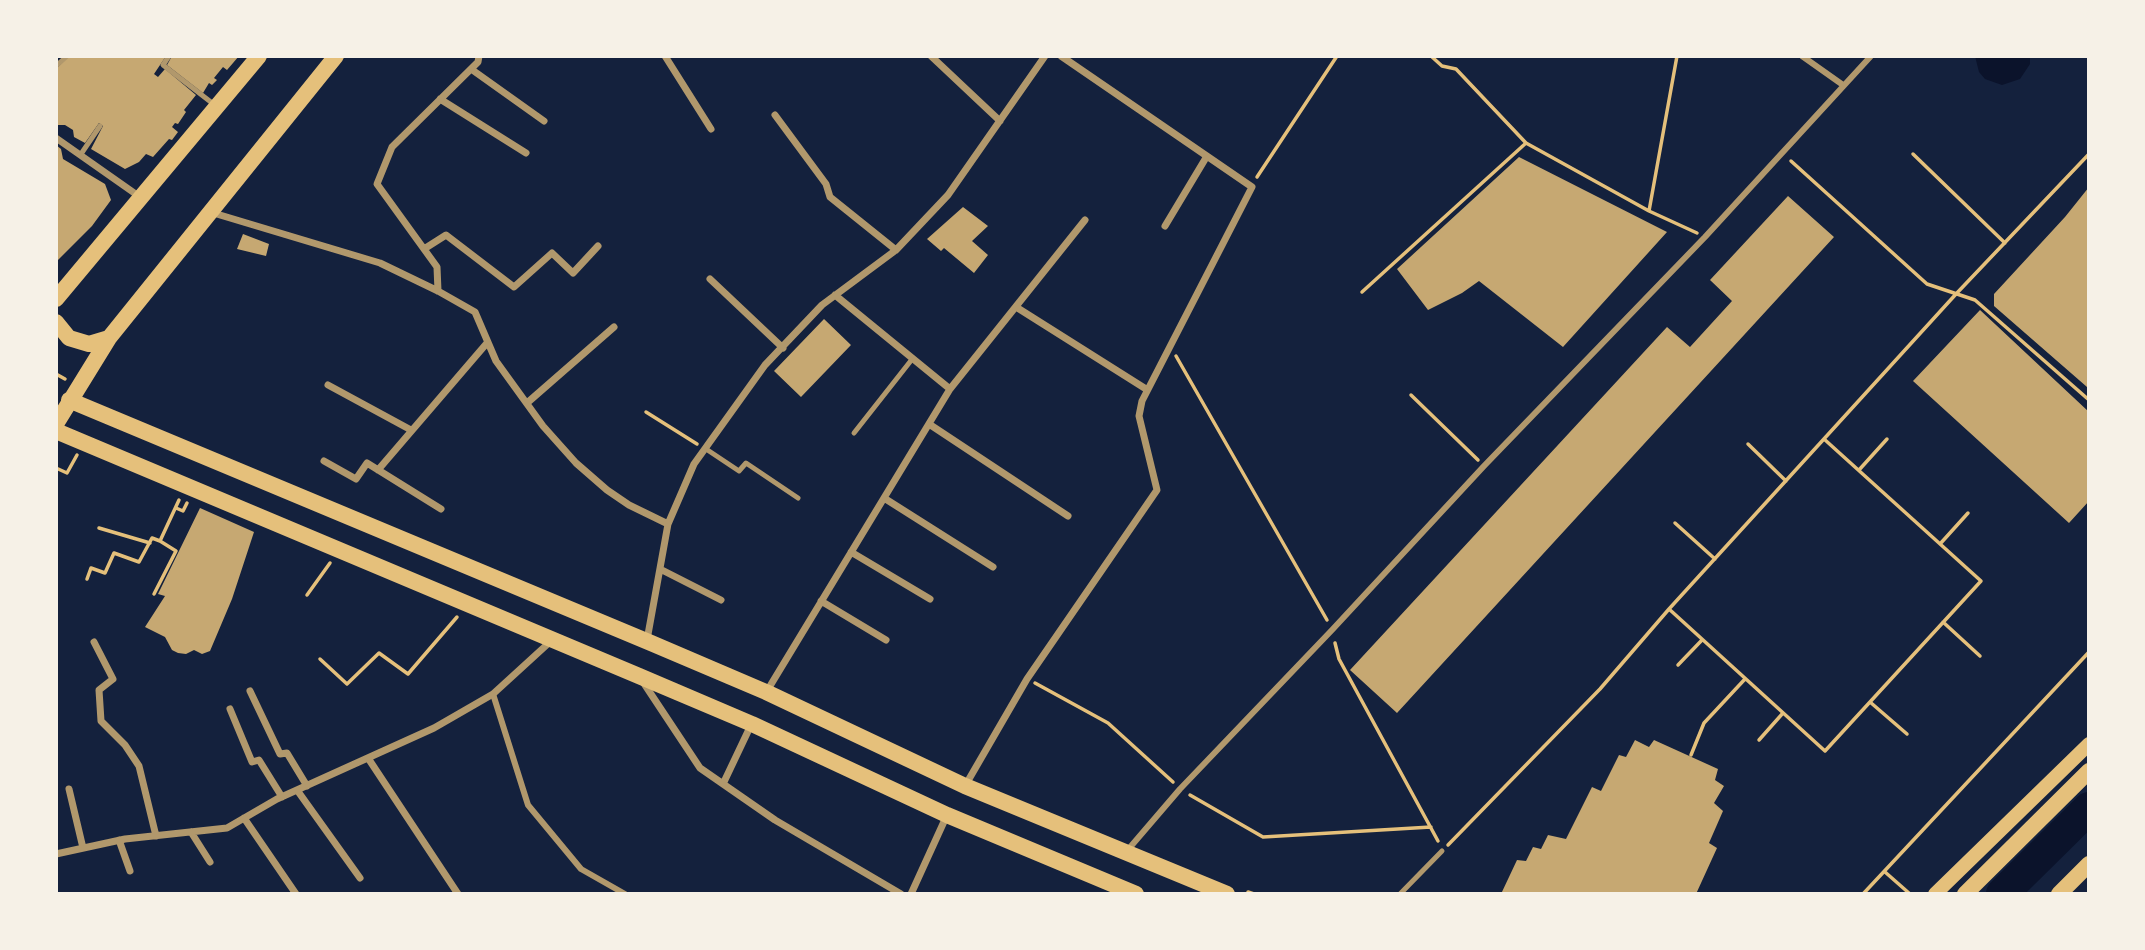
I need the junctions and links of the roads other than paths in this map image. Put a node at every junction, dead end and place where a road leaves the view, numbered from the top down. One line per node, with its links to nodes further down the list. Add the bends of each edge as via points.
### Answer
1 (66, 56): 13 (lane)
2 (169, 56): 12 (lane)
3 (259, 56): 18 (main road)
4 (336, 56): 29 (main road)
5 (480, 56): 14 (street)
6 (931, 56): 21 (street)
7 (1045, 56): 21 (street)
8 (1061, 56): 27 (street)
9 (1802, 56): 16 (street)
10 (1871, 56): 16 (street)
11 (666, 57): 23 (street)
12 (163, 65): 15 (lane); 18 (lane)
13 (56, 66)
14 (471, 69): 17 (street); 20 (street)
15 (157, 73)
16 (1843, 85): 96 (street, via 1705,237 1180,789)
17 (440, 99): 26 (street); 33 (street, via 392,147 377,184)
18 (217, 107): 28 (main road)
19 (775, 114): 34 (street, via 826,184 830,197)
20 (544, 121)
21 (1000, 121): 34 (street, via 948,195)
22 (100, 127): 25 (lane)
23 (711, 129)
24 (56, 138): 25 (street)
25 (81, 153): 28 (street)
26 (526, 153)
27 (1207, 156): 31 (street); 48 (street, via 1252,187)
28 (141, 197): 38 (main road)
29 (209, 212): 36 (street, via 380,263); 42 (main road)
30 (1085, 220): 39 (street)
31 (1165, 226)
32 (598, 246): 33 (street, via 573,273 552,253 514,287 446,234)
33 (424, 249): 36 (street, via 438,267)
34 (896, 250): 37 (street)
35 (710, 279): 44 (street)
36 (438, 290): 43 (street, via 475,312)
37 (835, 295): 44 (street); 45 (street)
38 (56, 299)
39 (1016, 306): 47 (street); 48 (street)
40 (56, 322): 42 (main road, via 69,338 89,344)
41 (614, 327): 50 (street)
42 (109, 338): 49 (main road)
43 (487, 343): 50 (street); 53 (street)
44 (783, 348): 56 (street, via 765,365)
45 (912, 358): 47 (street); 55 (lane)
46 (328, 385): 53 (street)
47 (950, 389): 52 (street)
48 (1146, 389): 85 (street, via 1139,416 1157,489 1027,679)
49 (69, 400): 51 (main road); 72 (main road)
50 (527, 403): 63 (street, via 576,463 607,490)
51 (56, 424)
52 (929, 424): 60 (street); 62 (street)
53 (411, 430): 58 (street)
54 (56, 431): 70 (main road)
55 (854, 433)
56 (706, 449): 59 (lane, via 739,471 746,463); 63 (street, via 694,464)
57 (324, 461): 58 (street, via 356,479 367,463)
58 (378, 470): 61 (street)
59 (798, 498)
60 (884, 498): 64 (street); 65 (street)
61 (440, 509)
62 (1068, 516)
63 (668, 524): 66 (street)
64 (851, 552): 67 (street); 69 (street)
65 (993, 567)
66 (660, 569): 68 (street); 72 (street)
67 (930, 599)
68 (721, 600)
69 (821, 601): 71 (street); 76 (street)
70 (552, 640): 74 (main road); 77 (street)
71 (886, 640)
72 (646, 641): 76 (main road)
73 (94, 642): 92 (street, via 113,679 99,690 101,722 139,766)
74 (639, 676): 79 (main road); 83 (street, via 700,768)
75 (250, 691): 84 (street, via 280,754 287,752)
76 (766, 692): 85 (main road)
77 (493, 694): 81 (street, via 433,729); 104 (street, via 528,805 580,870)
78 (230, 709): 88 (street, via 252,762 259,760)
79 (751, 724): 83 (street); 89 (main road)
80 (2089, 744): 110 (main road)
81 (368, 758): 84 (street); 103 (street)
82 (2089, 771): 111 (main road)
83 (723, 784): 105 (street)
84 (307, 786): 87 (street)
85 (965, 786): 96 (main road)
86 (69, 789): 94 (street)
87 (297, 790): 88 (street); 101 (street)
88 (282, 797): 90 (street)
89 (947, 815): 106 (street); 107 (main road)
90 (244, 818): 91 (street, via 227,828); 102 (street)
91 (191, 832): 92 (street); 98 (street)
92 (156, 836): 93 (street)
93 (119, 840): 94 (street); 100 (street)
94 (83, 848): 97 (street)
95 (1442, 850): 109 (lane)
96 (1126, 852): 108 (main road)
97 (56, 854)
98 (210, 862)
99 (2089, 864): 112 (main road)
100 (130, 871)
101 (360, 878)
102 (296, 894)
103 (458, 894)
104 (625, 894)
105 (901, 894)
106 (911, 894)
107 (1136, 894)
108 (1227, 894)
109 (1400, 894)
110 (1935, 894)
111 (1965, 894)
112 (2059, 894)

